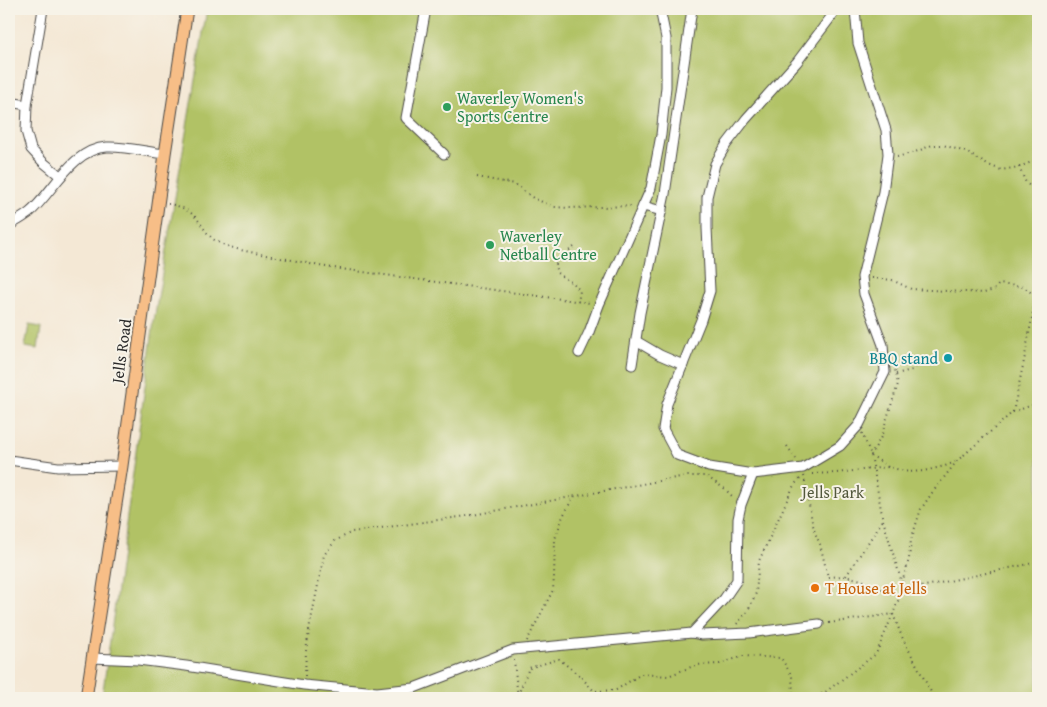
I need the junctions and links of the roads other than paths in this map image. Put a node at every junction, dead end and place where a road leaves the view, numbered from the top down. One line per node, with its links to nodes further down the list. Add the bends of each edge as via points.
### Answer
1 (43, 9): 9 (street)
2 (187, 9): 10 (main road, Jells Road)
3 (426, 9): 11 (street, via 406,118)
4 (660, 9): 13 (street, via 666,38 666,87 651,188)
5 (692, 9): 14 (street)
6 (837, 9): 19 (street, via 797,62 746,119 714,164 707,196 710,290 702,320)
7 (855, 9): 22 (street, via 858,42 886,130 888,154 883,192 862,277 864,294 883,345 885,372 859,425 840,446 803,472)
8 (9, 102): 9 (street)
9 (27, 105): 12 (street, via 26,131 31,149)
10 (165, 154): 12 (street, via 106,147 92,150 79,158); 21 (main road, Jells Road)
11 (444, 154)
12 (60, 176): 15 (street, via 30,212)
13 (643, 206): 14 (street); 17 (street)
14 (662, 211): 16 (street)
15 (9, 225)
16 (636, 341): 18 (street); 19 (street)
17 (579, 353)
18 (632, 365)
19 (683, 365): 22 (street, via 666,404 663,429 677,455 708,467)
20 (9, 460): 21 (street, via 58,467)
21 (122, 466): 25 (main road, Jells Road)
22 (754, 474): 24 (street, via 738,519 737,580)
23 (819, 624): 24 (street, via 749,633)
24 (692, 633): 25 (street, via 518,650 414,688 377,692 304,685 138,660)
25 (92, 658): 26 (main road, Jells Road)
26 (86, 698)

